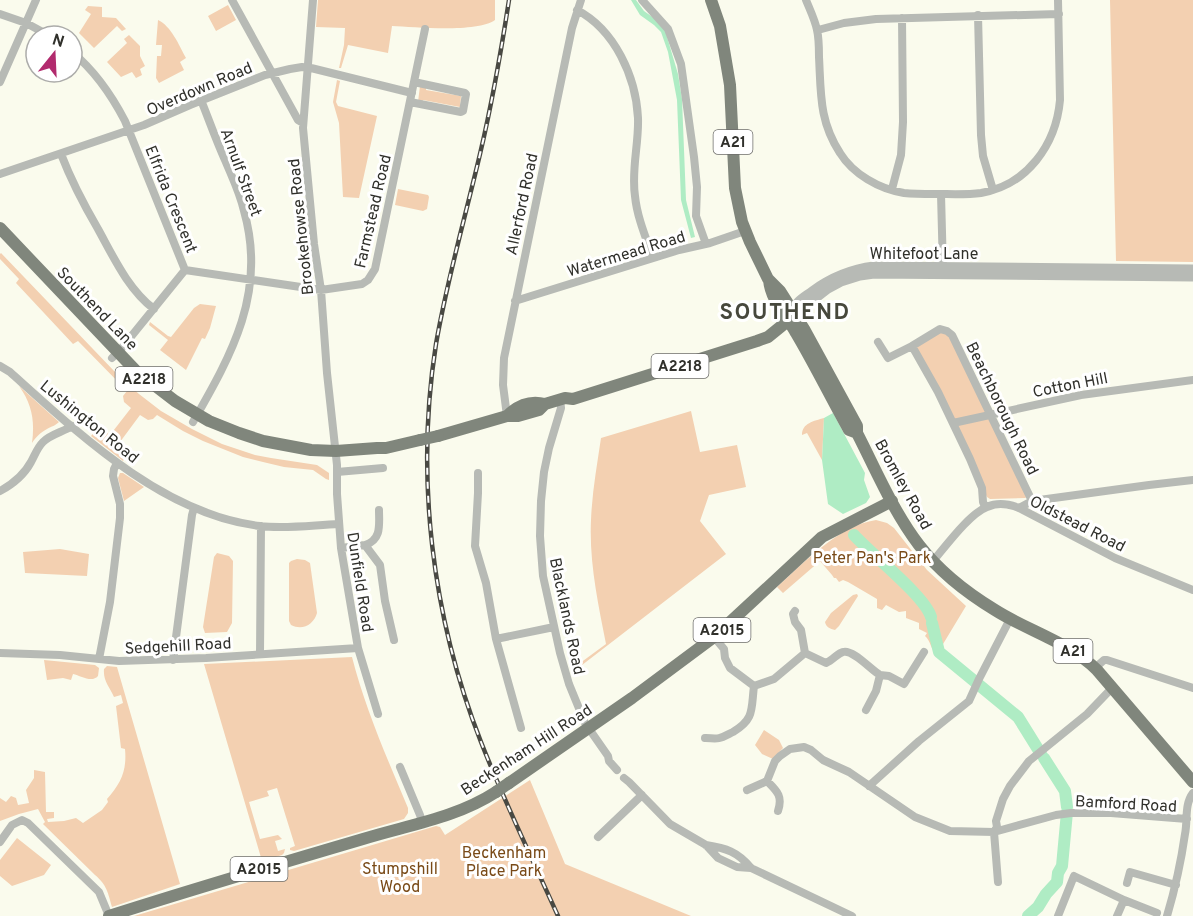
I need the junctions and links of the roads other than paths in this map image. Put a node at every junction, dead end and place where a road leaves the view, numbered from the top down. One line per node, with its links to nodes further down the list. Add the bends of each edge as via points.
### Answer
1 (36, 0): 14 (street)
2 (232, 0): 19 (street)
3 (313, 0): 18 (street, Brookehowse Road)
4 (580, 0): 9 (street, Allerford Road)
5 (642, 0): 35 (street, via 668,28 681,64 697,187 696,216)
6 (711, 0): 33 (main road, Bromley Road / A21, via 730,85 735,188)
7 (806, 0): 16 (street)
8 (1058, 0): 11 (street)
9 (577, 10): 36 (street, via 619,51 632,85 638,118 634,196); 44 (street, Allerford Road)
10 (0, 14): 14 (street)
11 (1059, 14): 12 (street); 30 (street, via 1060,100 1053,133 1029,169)
12 (978, 15): 13 (street); 30 (street, via 981,135)
13 (902, 18): 16 (street, via 855,21); 29 (street, via 903,122 901,155)
14 (26, 23): 20 (street)
15 (425, 29): 21 (street, Farmstead Road)
16 (818, 30): 29 (street, via 822,112 831,138 853,168 872,182)
17 (84, 62): 26 (street, Elfrida Crescent, via 106,88)
18 (308, 67): 19 (street, Overdown Road); 22 (street, Overdown Road); 25 (street, Brookehowse Road)
19 (273, 73): 23 (street, Overdown Road); 25 (street)
20 (0, 82)
21 (414, 82): 22 (street, Farmstead Road); 24 (street, via 465,93 463,111)
22 (412, 93): 24 (street, Farmstead Road)
23 (201, 100): 26 (street, Overdown Road); 41 (street, Arnulf Street, via 245,213)
24 (410, 102): 43 (street, Farmstead Road, via 374,273 362,284)
25 (303, 123): 43 (street, Brookehowse Road)
26 (130, 130): 27 (street, Overdown Road); 38 (street, Elfrida Crescent)
27 (61, 154): 28 (street, Overdown Road); 45 (street, via 72,182 124,276)
28 (0, 174)
29 (892, 189): 31 (street)
30 (993, 190): 31 (street)
31 (941, 194): 39 (street)
32 (0, 228): 42 (main road, Southend Lane / A2218)
33 (745, 231): 35 (street, Watermead Road); 46 (main road, Bromley Road / A21, via 770,290)
34 (0, 240): 42 (main road, Southend Lane / A2218)
35 (706, 244): 36 (street, Watermead Road)
36 (652, 258): 44 (street, Watermead Road)
37 (1193, 269): 39 (street, Whitefoot Lane)
38 (185, 270): 41 (street, Farmstead Road); 45 (street)
39 (943, 271): 40 (street, Whitefoot Lane); 46 (street, Whitefoot Lane, via 874,266 851,270 824,282 795,303)
40 (1193, 277)
41 (251, 280): 43 (street, Farmstead Road); 55 (street, Arnulf Street, via 237,337)
42 (49, 286): 49 (main road, Southend Lane / A2218)
43 (321, 290): 58 (street, Brookehowse Road)
44 (515, 301): 54 (street, Allerford Road, via 502,372)
45 (154, 309): 49 (street)
46 (789, 314): 52 (main road, Southend Lane / A2218, via 743,342 570,391); 64 (main road, Bromley Road / A21, via 849,430 856,433)
47 (878, 342): 48 (street, via 888,358)
48 (912, 346): 53 (street, Beachborough Road, via 938,330 950,332); 56 (street)
49 (115, 355): 55 (main road, Southend Lane / A2218)
50 (0, 366): 57 (street, Lushington Road)
51 (1193, 380): 53 (street, Cotton Hill, via 1081,395)
52 (562, 398): 54 (main road, Southend Lane / A2218, via 538,410); 81 (street, Blacklands Road, via 541,501 543,576)
53 (991, 415): 56 (street, Cotton Hill); 66 (street, Beachborough Road)
54 (507, 416): 58 (main road, Southend Lane / A2218, bridge, via 386,448)
55 (195, 418): 58 (main road, Southend Lane / A2218, via 263,441)
56 (953, 423): 68 (street, via 982,488)
57 (72, 426): 59 (street, Lushington Road); 65 (street, via 42,443 27,469)
58 (336, 455): 61 (street, Dunfield Road)
59 (117, 463): 69 (street, Lushington Road); 90 (street, via 113,476 120,518)
60 (383, 468): 61 (street)
61 (337, 472): 73 (street, Dunfield Road)
62 (478, 473): 83 (street, via 475,546)
63 (1193, 480): 66 (street)
64 (881, 482): 67 (main road, Bromley Road / A21); 72 (main road)
65 (0, 491)
66 (1032, 501): 70 (street)
67 (894, 505): 72 (main road, Beckenham Hill Road / A2015, via 886,514); 77 (main road, Bromley Road / A21)
68 (985, 507): 70 (street, Oldstead Road, via 1008,504); 77 (street)
69 (194, 508): 74 (street, Lushington Road); 91 (street)
70 (1019, 508): 78 (street, Oldstead Road, via 1115,558)
71 (379, 510): 75 (street, via 380,531)
72 (871, 513): 82 (main road, Beckenham Hill Road / A2015, via 822,537)
73 (339, 524): 74 (street, Lushington Road); 76 (street, Dunfield Road)
74 (261, 526): 89 (street)
75 (365, 545): 76 (street); 84 (street, via 380,566)
76 (341, 548): 85 (street, Dunfield Road)
77 (933, 561): 80 (main road, Bromley Road / A21, via 979,600)
78 (1193, 590)
79 (795, 610): 86 (street)
80 (1010, 619): 92 (main road, Bromley Road / A21, via 1072,651); 107 (street, via 969,701)
81 (554, 627): 83 (street); 100 (street, Blacklands Road, via 569,684)
82 (714, 637): 94 (street, via 724,649 730,668); 100 (main road, Beckenham Hill Road / A2015)
83 (496, 639): 99 (street)
84 (394, 640)
85 (358, 648): 89 (street, Sedgehill Road); 98 (street, Dunfield Road)
86 (805, 652): 93 (street, via 826,663 848,652); 94 (street, via 774,679)
87 (924, 652): 93 (street, via 904,684)
88 (0, 653): 90 (street, Sedgehill Road)
89 (260, 654): 91 (street, Sedgehill Road)
90 (99, 659): 91 (street, Sedgehill Road)
91 (173, 660)
92 (1095, 668): 95 (main road, Bromley Road / A21); 96 (street, via 1107,660)
93 (880, 675): 97 (street)
94 (754, 686): 101 (street, via 748,721 720,739)
95 (1112, 688): 106 (main road, Bromley Road / A21); 114 (street, via 1087,714 1029,761 1003,800)
96 (1193, 688)
97 (866, 710)
98 (378, 714)
99 (521, 728)
100 (590, 728): 103 (street, Blacklands Road); 113 (main road, Beckenham Hill Road / A2015, bridge, via 480,802)
101 (705, 738)
102 (400, 767): 113 (street)
103 (617, 770)
104 (626, 779): 110 (street)
105 (767, 781): 107 (street, Bamford Road, via 780,756 790,749 804,747); 108 (street); 111 (street, via 777,792)
106 (1193, 782)
107 (869, 786): 114 (street, Bamford Road, via 932,825 950,831)
108 (747, 790)
109 (1193, 793): 112 (street)
110 (642, 795): 115 (street); 123 (street, via 670,824 706,845 718,858 737,867 752,868)
111 (778, 811)
112 (1187, 819): 114 (street, Bamford Road, via 1071,813); 119 (street)
113 (422, 822): 122 (main road, Beckenham Hill Road / A2015)
114 (994, 832): 117 (street)
115 (598, 837)
116 (0, 842): 122 (street, via 12,825 22,820 28,823 99,892)
117 (998, 882)
118 (1126, 883): 119 (street, via 1130,872)
119 (1176, 885): 126 (street)
120 (1124, 900): 121 (street); 124 (street, via 1074,876); 125 (street)
121 (1157, 913)
122 (109, 916)
123 (852, 916)
124 (1058, 916)
125 (1117, 916)
126 (1167, 916)

